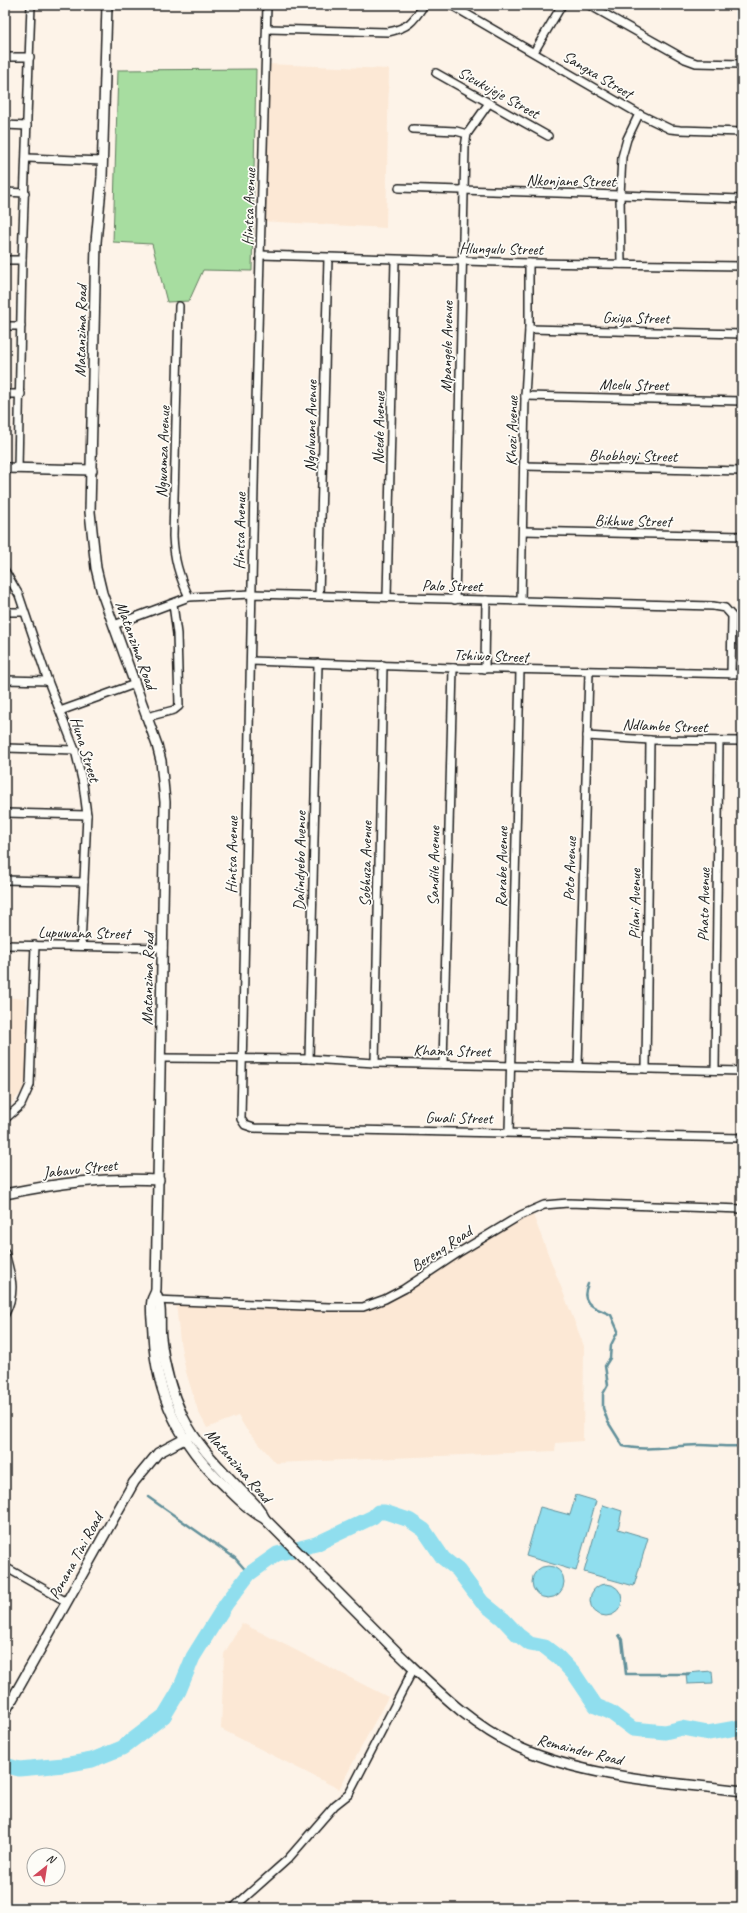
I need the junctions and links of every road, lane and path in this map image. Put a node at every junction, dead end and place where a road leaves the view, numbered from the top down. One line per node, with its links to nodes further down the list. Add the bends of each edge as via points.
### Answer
1 (31, 5): 11 (street)
2 (107, 5): 23 (street, Matanzima Road)
3 (267, 5): 8 (street, Hintsa Avenue)
4 (424, 5): 8 (street, via 413,21 403,29 388,32)
5 (450, 5): 9 (street, Sangxa Street)
6 (562, 5): 9 (street)
7 (589, 5): 12 (street, via 685,59 696,63)
8 (267, 29): 30 (street, Hintsa Avenue)
9 (534, 52): 15 (street, Sangxa Street)
10 (5, 57): 11 (street)
11 (30, 57): 17 (street)
12 (742, 64)
13 (436, 73): 14 (street, Sicukujeje Street)
14 (489, 103): 20 (street, Mpangele Avenue); 21 (street, Sicukujeje Street)
15 (639, 114): 19 (street, Sangxa Street, via 680,130); 28 (street, via 624,147)
16 (5, 125): 17 (street)
17 (27, 126): 22 (street)
18 (413, 129): 20 (street)
19 (742, 132)
20 (467, 134): 26 (street, Mpangele Avenue)
21 (548, 136)
22 (27, 158): 23 (street); 27 (street)
23 (102, 161): 51 (street, Matanzima Road, via 96,242)
24 (399, 188): 26 (street, Nkonjane Street)
25 (5, 192): 27 (street)
26 (464, 192): 28 (street, Nkonjane Street); 35 (street, Mpangele Avenue)
27 (26, 193): 33 (street)
28 (620, 195): 29 (street, Nkonjane Street); 37 (street)
29 (742, 198)
30 (260, 255): 31 (street, Hlungulu Street); 56 (street, Hintsa Avenue)
31 (328, 258): 34 (street, Hlungulu Street); 57 (street, Ngolwane Avenue)
32 (5, 260): 33 (street)
33 (22, 260): 41 (street)
34 (394, 260): 35 (street, Hlungulu Street); 59 (street, Ncede Avenue)
35 (462, 261): 36 (street, Hlungulu Street); 60 (street, Mpangele Avenue)
36 (529, 263): 37 (street, Hlungulu Street); 42 (street, Khozi Avenue)
37 (621, 264): 38 (street, Hlungulu Street)
38 (742, 266)
39 (179, 306): 58 (street, Ngwamza Avenue, via 174,536 175,562)
40 (5, 326): 41 (street)
41 (21, 326): 45 (street)
42 (529, 329): 43 (street, Gxiya Street); 46 (street, Khozi Avenue)
43 (742, 334)
44 (5, 394): 45 (street)
45 (21, 394): 50 (street)
46 (525, 396): 47 (street, Mcelu Street); 48 (street, Khozi Avenue)
47 (742, 401)
48 (524, 466): 52 (street, Bhobhoyi Street); 53 (street, Khozi Avenue)
49 (5, 468): 50 (street)
50 (18, 469): 51 (street)
51 (92, 470): 66 (street, Matanzima Road, via 90,512 93,545 102,593)
52 (742, 471)
53 (523, 531): 54 (street, Bikhwe Street); 62 (street, Khozi Avenue)
54 (742, 536)
55 (5, 570): 65 (street, Huna Street, via 15,586)
56 (252, 594): 57 (street, Palo Street); 58 (street, Palo Street); 67 (street, Hintsa Avenue)
57 (319, 595): 59 (street, Palo Street)
58 (189, 597): 63 (street, Palo Street)
59 (387, 597): 60 (street, Palo Street)
60 (455, 600): 61 (street, Palo Street)
61 (486, 600): 62 (street, Palo Street); 71 (street)
62 (521, 600): 74 (street, Palo Street, via 725,608 733,620)
63 (173, 604): 66 (street, Palo Street); 80 (street, via 179,706 174,710)
64 (5, 612): 65 (street)
65 (24, 612): 77 (street, Huna Street)
66 (114, 625): 78 (street, Matanzima Road)
67 (251, 661): 68 (street, Tshiwo Street); 96 (street, Hintsa Avenue)
68 (318, 663): 69 (street, Tshiwo Street); 97 (street, Dalindyebo Avenue)
69 (384, 665): 70 (street, Tshiwo Street); 98 (street, Sobhuza Avenue)
70 (453, 668): 71 (street, Tshiwo Street); 99 (street, Sandile Avenue)
71 (485, 669): 72 (street, Tshiwo Street)
72 (520, 670): 73 (street, Tshiwo Street); 100 (street, Rarabe Avenue)
73 (589, 672): 74 (street, Tshiwo Street); 81 (street, Poto Avenue)
74 (731, 674): 75 (street, Tshiwo Street)
75 (742, 674)
76 (5, 680): 77 (street)
77 (48, 681): 79 (street, Huna Street)
78 (135, 684): 79 (street); 80 (street, Matanzima Road)
79 (60, 711): 86 (street, Huna Street)
80 (147, 717): 94 (street, Matanzima Road, via 161,761 164,782)
81 (587, 736): 82 (street, Ndlambe Street); 101 (street, Poto Avenue)
82 (650, 740): 83 (street, Ndlambe Street); 102 (street, Pilani Avenue)
83 (719, 741): 84 (street, Ndlambe Street); 103 (street, Phato Avenue)
84 (742, 741)
85 (5, 748): 86 (street)
86 (75, 750): 88 (street, Huna Street, via 84,784)
87 (5, 813): 88 (street)
88 (87, 814): 90 (street, Huna Street)
89 (5, 880): 90 (street)
90 (84, 882): 93 (street, Huna Street)
91 (5, 945): 92 (street, Lupuwana Street)
92 (35, 946): 93 (street, Lupuwana Street); 105 (street, via 30,1085 21,1106)
93 (81, 946): 94 (street, Lupuwana Street)
94 (163, 948): 95 (street, Matanzima Road)
95 (161, 1058): 96 (street, Khama Street); 108 (street, Matanzima Road)
96 (241, 1058): 97 (street, Khama Street); 106 (street, Gwali Street, via 241,1119 249,1127)
97 (309, 1059): 98 (street, Khama Street)
98 (375, 1063): 99 (street, Khama Street)
99 (443, 1064): 100 (street, Khama Street)
100 (509, 1066): 101 (street, Khama Street); 106 (street, Rarabe Avenue)
101 (578, 1066): 102 (street, Khama Street)
102 (646, 1069): 103 (street, Khama Street)
103 (715, 1070): 104 (street, Khama Street)
104 (742, 1071)
105 (5, 1119)
106 (509, 1132): 107 (street, Gwali Street)
107 (742, 1138)
108 (159, 1180): 109 (street, Jabavu Street, via 84,1180); 112 (street, Matanzima Road)
109 (5, 1194)
110 (742, 1209): 112 (street, Bereng Road, via 568,1203 544,1205 507,1222 404,1289 363,1307)
111 (5, 1253): 113 (street, via 13,1290)
112 (156, 1298): 114 (street, Matanzima Road, via 166,1371); 115 (street, Matanzima Road, via 154,1355 159,1383)
113 (5, 1314)
114 (192, 1435): 115 (street, Ponana Tini Road); 116 (street, Matanzima Road, via 260,1508)
115 (183, 1439): 116 (street, Matanzima Road, via 218,1481); 118 (street, Ponana Tini Road, via 158,1452 134,1482)
116 (265, 1519): 119 (street, Matanzima Road)
117 (5, 1567): 118 (street)
118 (67, 1602): 120 (street, Ponana Tini Road)
119 (414, 1668): 121 (street, Remainder Road, via 456,1707 485,1729 542,1757 604,1773); 122 (street, via 349,1794 335,1805 288,1859)
120 (5, 1712)
121 (742, 1791)
122 (233, 1908)

